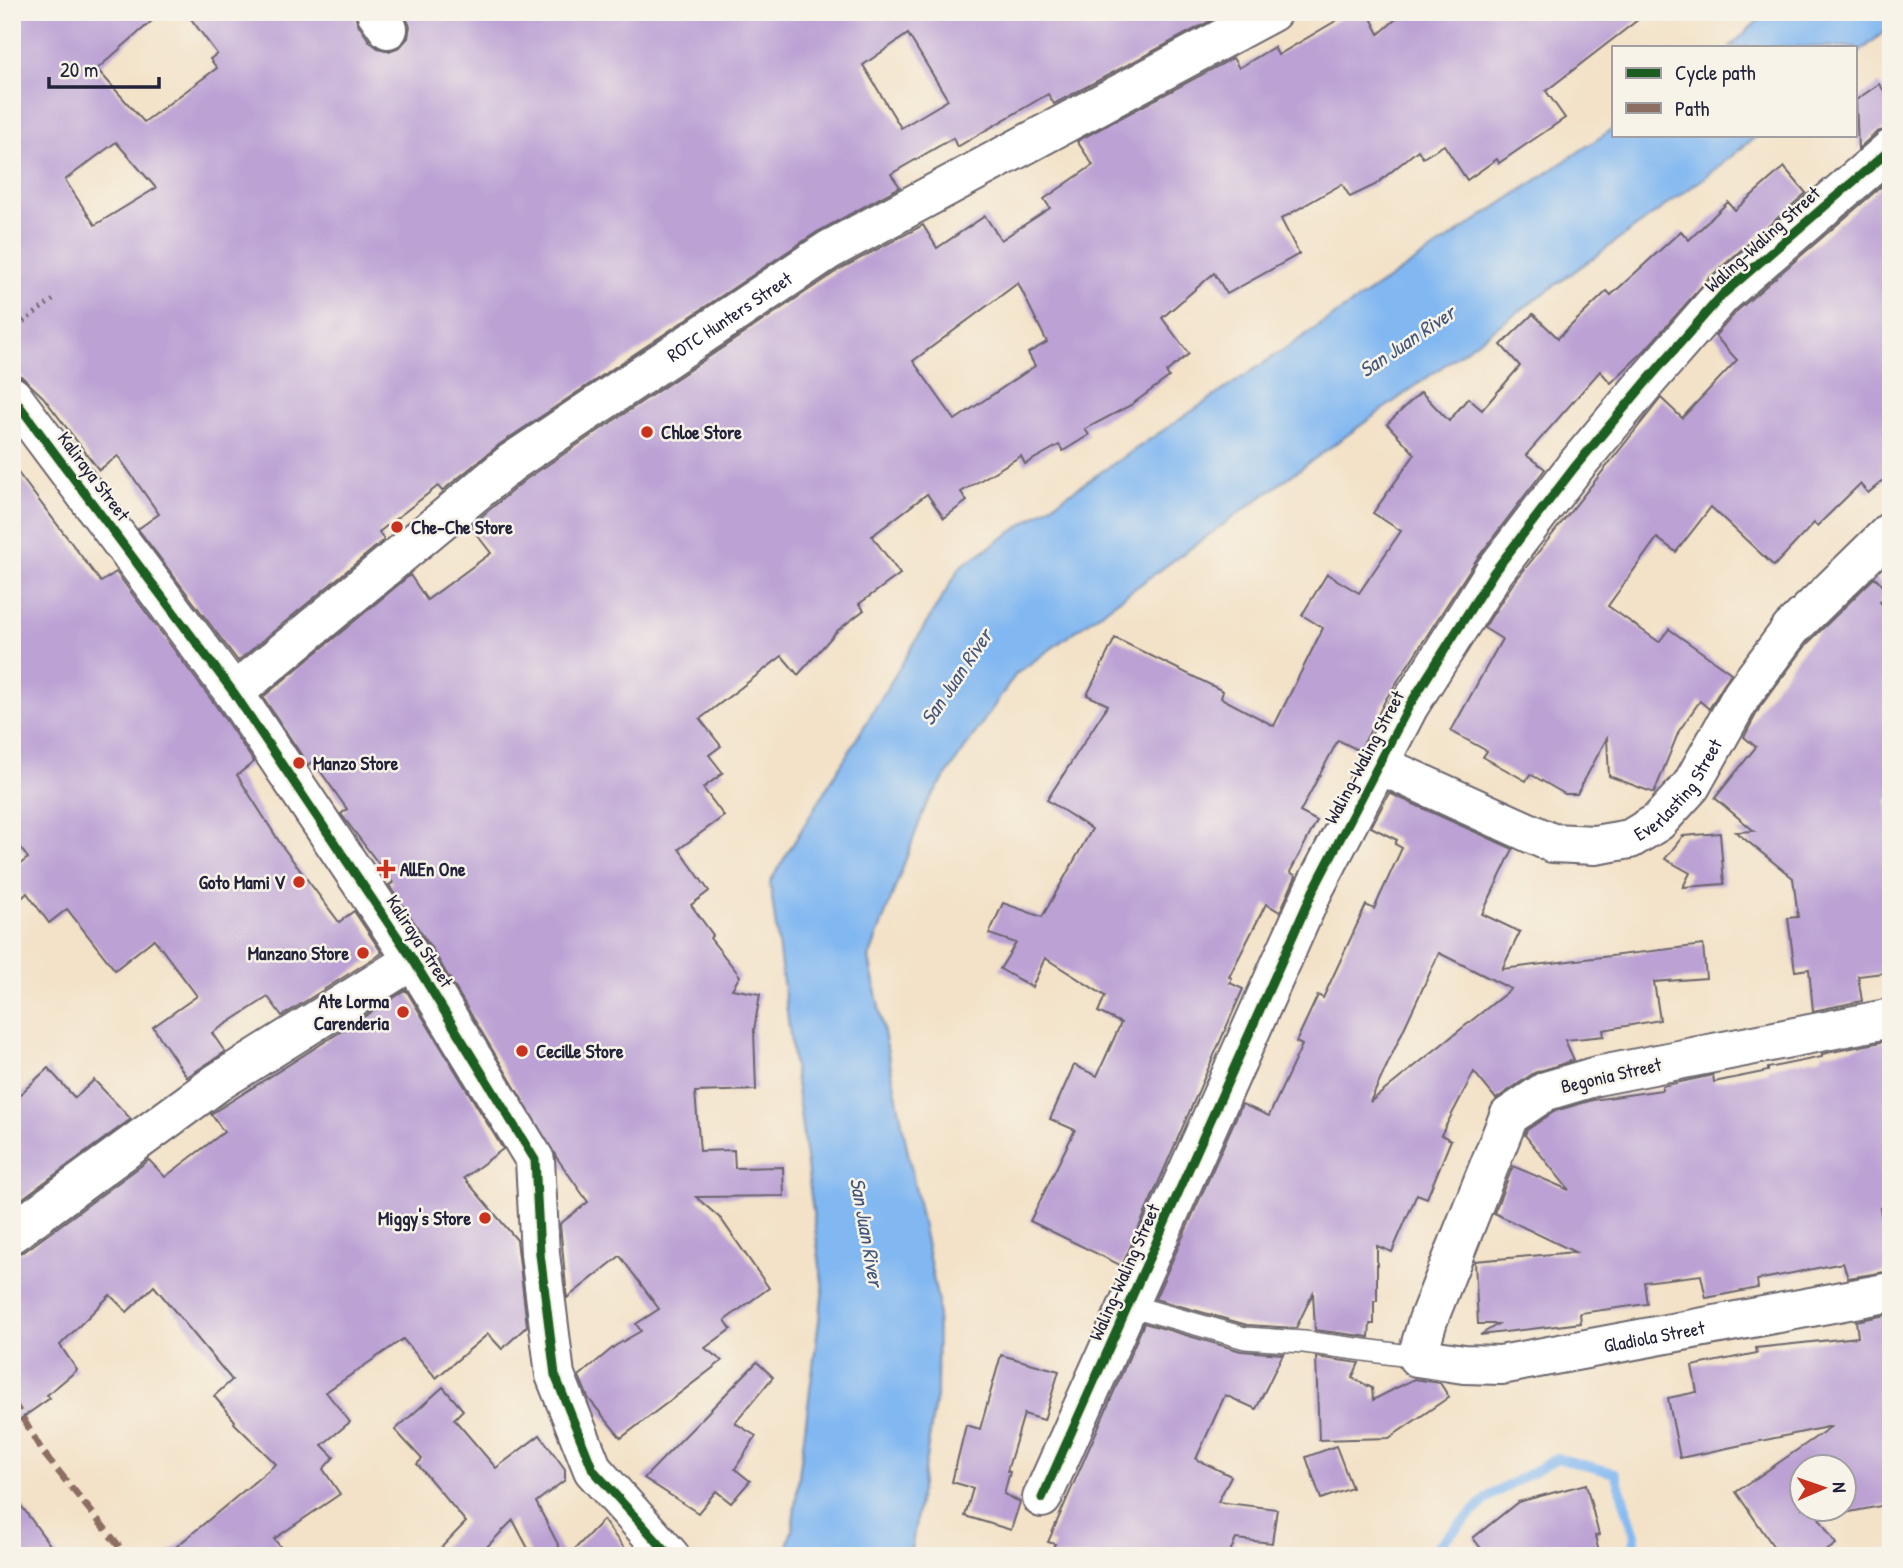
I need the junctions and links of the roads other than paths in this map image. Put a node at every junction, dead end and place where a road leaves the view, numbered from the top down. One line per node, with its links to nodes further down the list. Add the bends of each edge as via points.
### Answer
1 (1272, 12): 5 (street, ROTC Hunters Street, via 829,250 512,462)
2 (1891, 149): 6 (street, Waling-Waling Street, via 1722,295 1583,457 1494,572)
3 (12, 396): 5 (street, Kaliraya Street)
4 (1891, 531): 6 (street, Everlasting Street, via 1791,629 1742,695 1691,786 1658,822 1630,839 1595,845 1552,843)
5 (234, 693): 7 (street, Kaliraya Street)
6 (1378, 764): 11 (street, Waling-Waling Street, via 1313,891)
7 (413, 960): 9 (street, via 218,1082); 14 (street, Kaliraya Street, via 535,1160 540,1254 555,1376 593,1470)
8 (1891, 1018): 12 (street, Begonia Street, via 1597,1076 1546,1091 1509,1116 1427,1320)
9 (12, 1233)
10 (1891, 1292): 12 (street, Gladiola Street, via 1501,1365)
11 (1128, 1305): 12 (lane, via 1245,1338); 13 (street, Waling-Waling Street)
12 (1417, 1357)
13 (1042, 1498)
14 (670, 1556)

